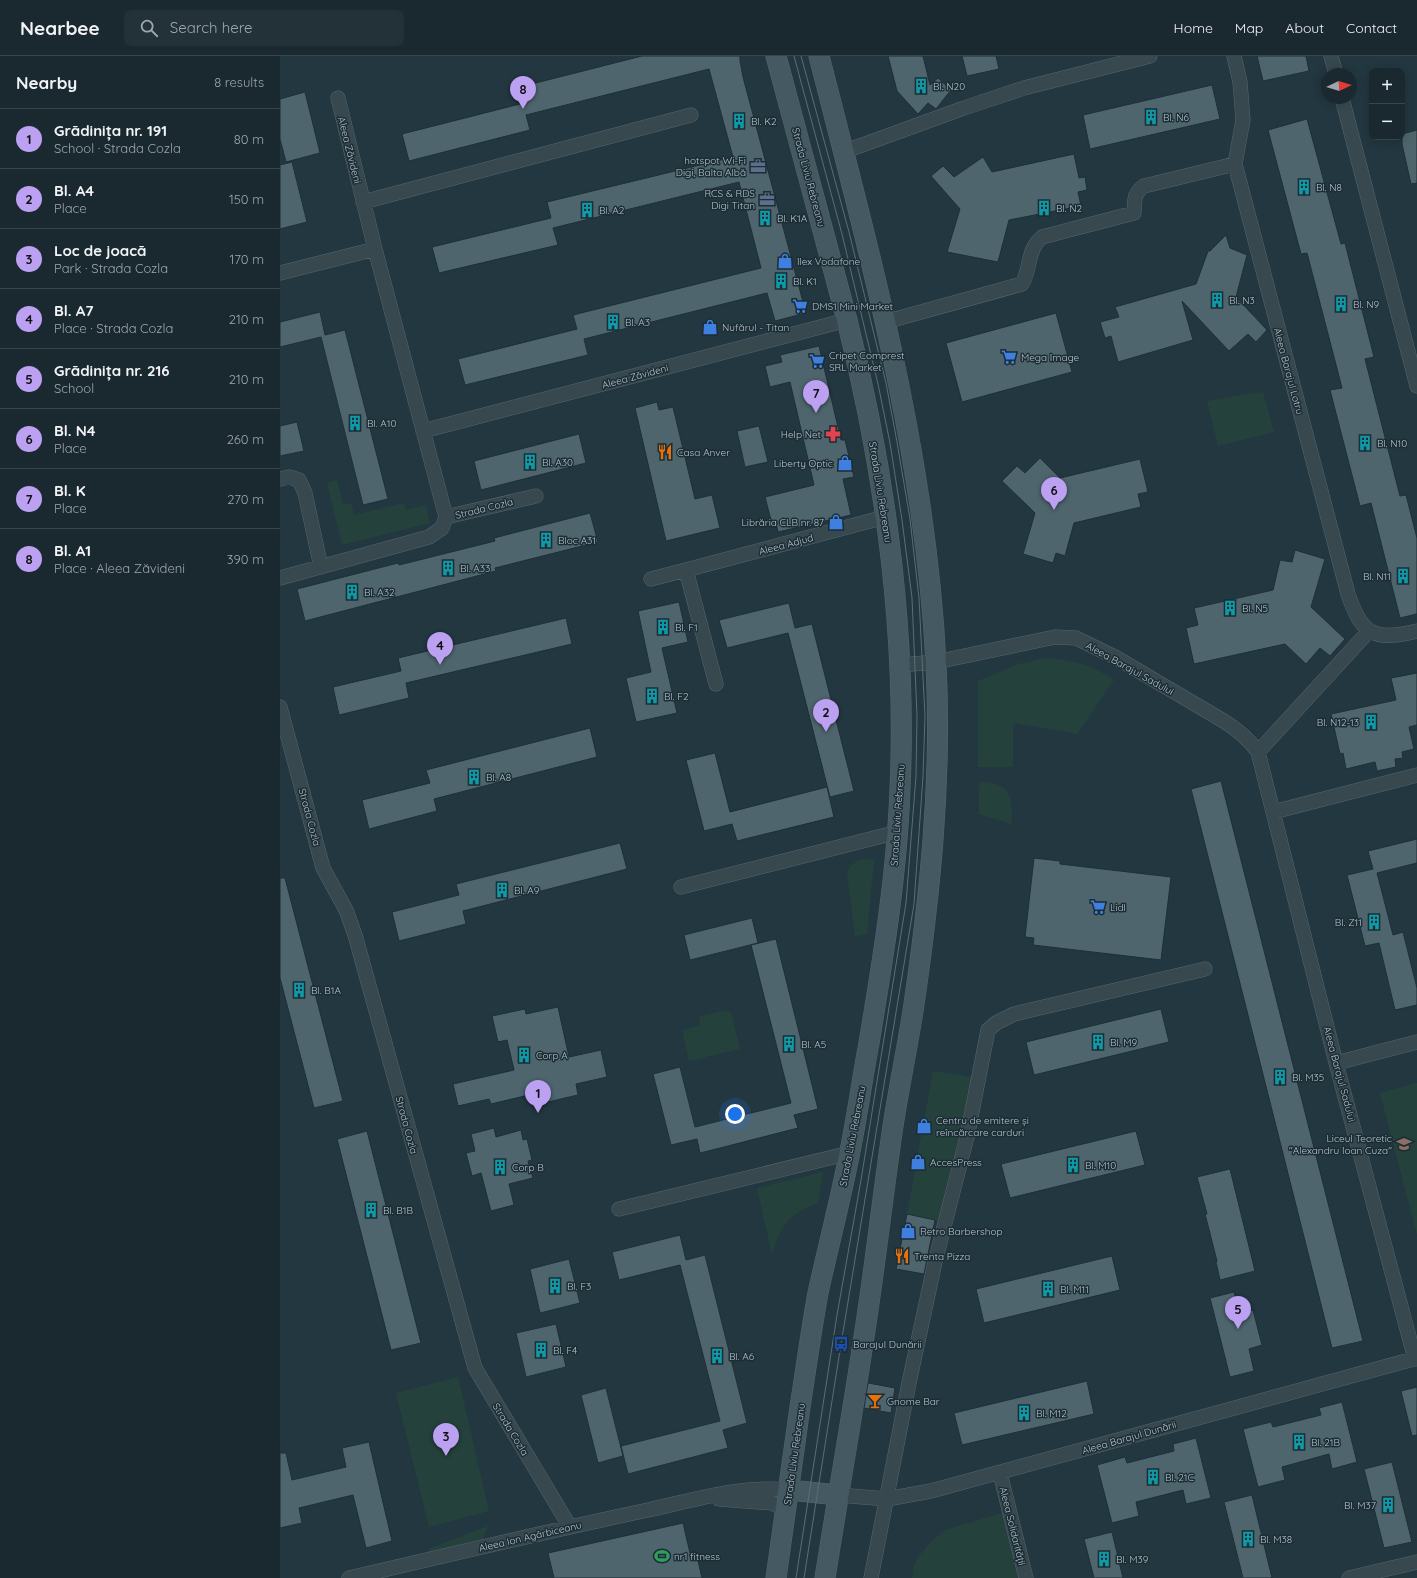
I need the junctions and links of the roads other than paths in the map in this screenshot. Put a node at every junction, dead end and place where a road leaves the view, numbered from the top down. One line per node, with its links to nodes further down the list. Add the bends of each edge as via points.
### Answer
1 (776, 56): 15 (street, Strada Liviu Rebreanu)
2 (819, 56): 10 (street)
3 (1150, 56): 10 (street, via 1024,88)
4 (1234, 56): 11 (street, Aleea Barajul Lotru, via 1240,82 1243,120)
5 (1331, 56): 6 (street)
6 (1334, 68)
7 (338, 98): 12 (street, Aleea Zăvideni)
8 (1344, 104): 17 (street)
9 (691, 115): 12 (street)
10 (843, 152): 16 (street)
11 (1235, 164): 16 (street, via 1144,186 1136,191 1134,213 1042,237 1032,250 1027,276 1022,284); 27 (street, Aleea Barajul Lotru, via 1348,594 1359,620)
12 (363, 202): 13 (street, Aleea Zăvideni)
13 (374, 249): 14 (street); 18 (street, Aleea Zăvideni)
14 (280, 273)
15 (847, 320): 18 (street, Aleea Zăvideni); 22 (street, Strada Liviu Rebreanu, via 866,405)
16 (885, 322): 29 (street, via 923,517)
17 (1417, 386)
18 (423, 431): 21 (street, Aleea Zăvideni)
19 (280, 479): 23 (street, via 289,477 299,480)
20 (536, 496): 21 (street, Strada Cozla)
21 (446, 517): 23 (street, Strada Cozla, via 442,528 429,537)
22 (885, 517): 24 (street, Aleea Adjud); 30 (street, Strada Liviu Rebreanu)
23 (321, 567): 25 (street, Strada Cozla)
24 (686, 570): 26 (street, Aleea Adjud); 31 (street)
25 (280, 578)
26 (651, 579)
27 (1369, 631): 28 (street, via 1381,636 1398,636); 33 (street)
28 (1417, 631)
29 (936, 662): 30 (street, Aleea Barajul Sadului); 33 (street, Aleea Barajul Sadului, via 1055,637 1076,638 1115,657 1222,720 1243,734); 46 (street, via 937,773 929,890 868,1312)
30 (900, 665): 36 (street, Strada Liviu Rebreanu)
31 (716, 684)
32 (280, 707): 50 (street, Strada Cozla, via 324,868 346,910 355,935 474,1368)
33 (1258, 752): 35 (street, Aleea Barajul Sadului)
34 (1417, 775): 35 (street)
35 (1273, 812): 40 (street, Aleea Barajul Sadului)
36 (898, 832): 37 (street); 41 (street, Strada Liviu Rebreanu, via 877,993)
37 (681, 887)
38 (1205, 970): 48 (street, via 1014,1014 996,1022 988,1030 967,1138 909,1383)
39 (1417, 1042): 40 (street)
40 (1336, 1063): 43 (street, Aleea Barajul Sadului)
41 (850, 1153): 42 (street); 45 (street, Strada Liviu Rebreanu, via 818,1297)
42 (619, 1209)
43 (1416, 1358): 44 (street, Aleea Barajul Dunării)
44 (1000, 1473): 48 (street, Aleea Barajul Dunării, via 931,1491); 56 (street, Aleea Solidarității)
45 (789, 1490): 46 (street); 47 (street, Aleea Ion Agârbiceanu, via 769,1488); 49 (street, Strada Liviu Rebreanu)
46 (838, 1495): 48 (street, Aleea Barajul Dunării); 54 (street)
47 (710, 1497): 49 (street, Aleea Ion Agârbiceanu, via 725,1501 772,1503); 50 (street, Aleea Ion Agârbiceanu)
48 (887, 1499): 55 (street)
49 (786, 1510): 53 (street, Strada Liviu Rebreanu)
50 (570, 1527): 52 (street, Aleea Ion Agârbiceanu)
51 (1417, 1562): 57 (street)
52 (349, 1578)
53 (776, 1578)
54 (825, 1578)
55 (871, 1578)
56 (1026, 1578)
57 (1349, 1578)

